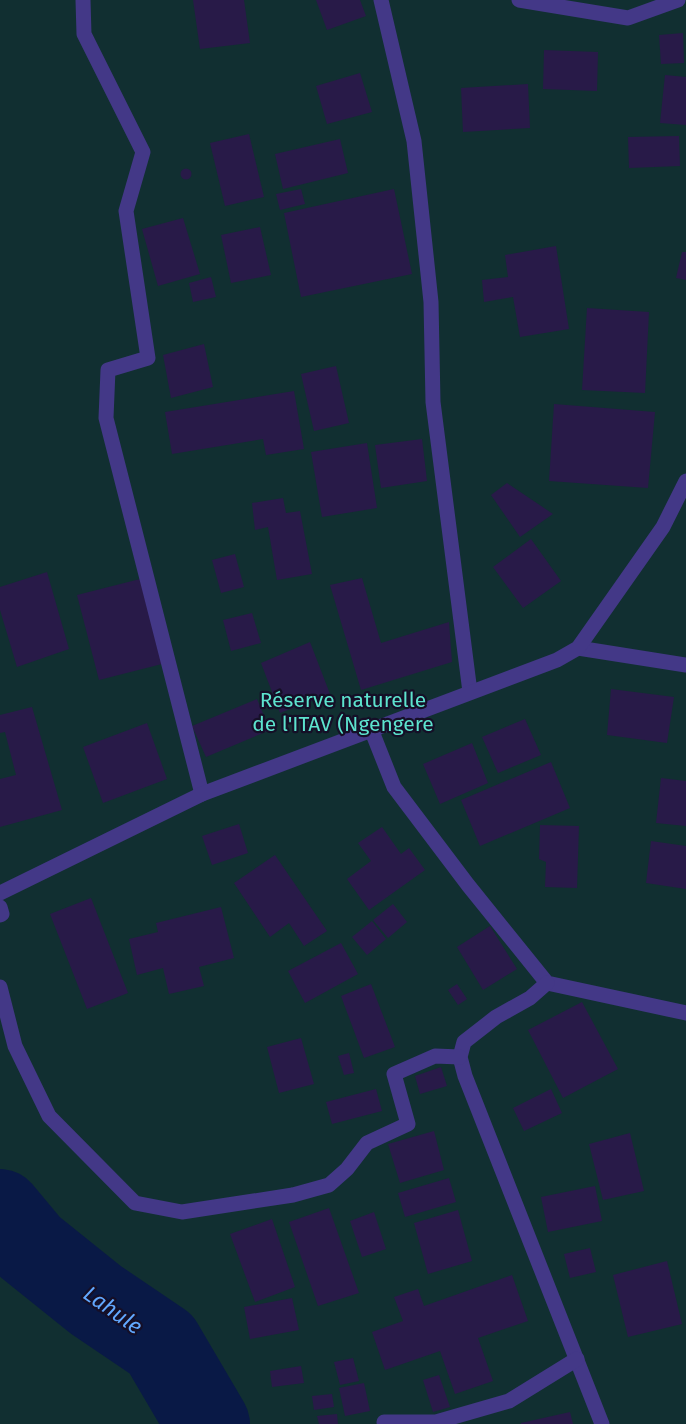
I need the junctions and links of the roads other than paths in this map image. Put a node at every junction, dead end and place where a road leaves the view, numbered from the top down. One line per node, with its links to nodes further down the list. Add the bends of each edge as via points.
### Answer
1 (83, 0): 10 (street, via 84,34 144,153 126,211 148,358 108,370 106,418)
2 (381, 0): 8 (street, via 414,141 431,302 433,402)
3 (519, 0): 4 (street, via 628,18)
4 (678, 0)
5 (686, 481): 6 (street, via 663,527)
6 (578, 648): 7 (street); 8 (street, via 557,660)
7 (686, 665)
8 (470, 692): 9 (street)
9 (371, 729): 10 (street); 14 (street, via 394,786)
10 (202, 794): 11 (street)
11 (0, 893)
12 (0, 907): 13 (street)
13 (0, 915)
14 (548, 983): 16 (street); 17 (street, via 464,1042)
15 (0, 987): 17 (street, via 15,1046 49,1116 135,1203 182,1212 293,1195 329,1185 367,1143 408,1124 394,1074 435,1056)
16 (686, 1013)
17 (460, 1057): 18 (street)
18 (577, 1359): 19 (street, via 509,1401 436,1422); 20 (street)
19 (384, 1422)
20 (602, 1424)

